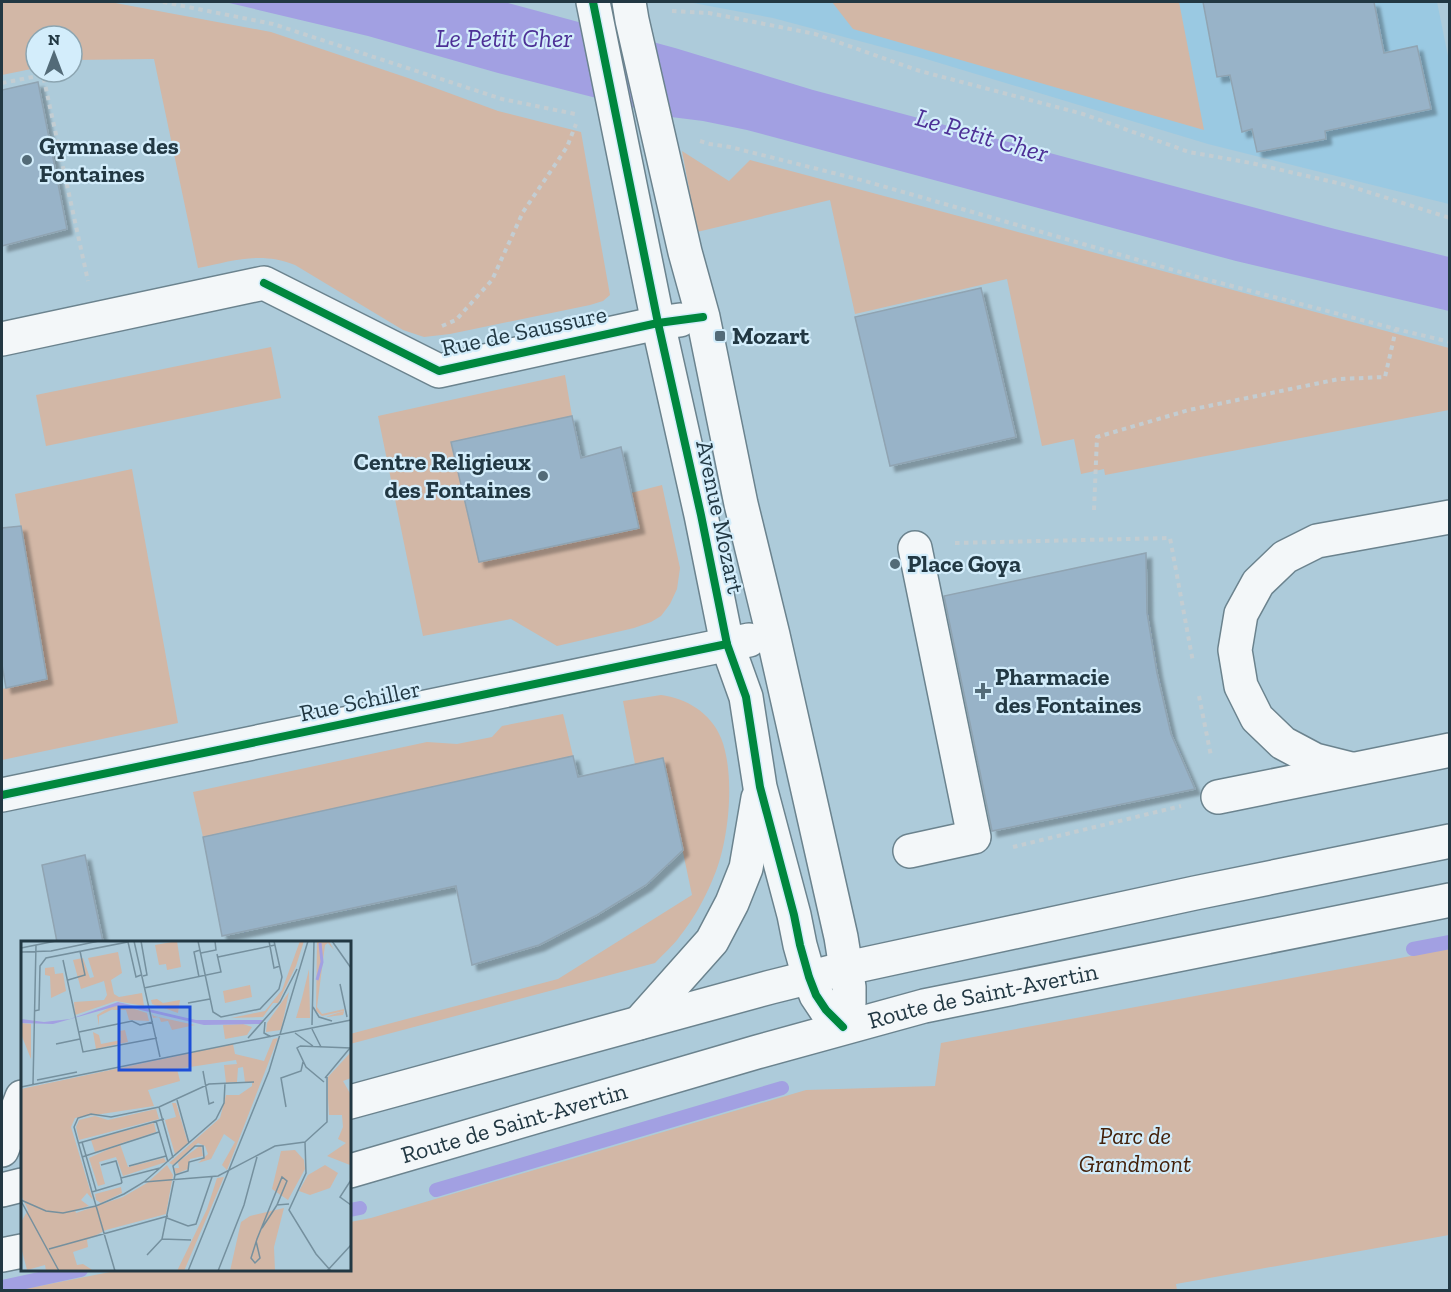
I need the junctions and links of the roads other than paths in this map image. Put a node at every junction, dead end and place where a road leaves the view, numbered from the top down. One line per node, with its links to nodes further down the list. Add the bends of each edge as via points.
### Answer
1 (593, 3): 4 (street, Avenue Mozart)
2 (631, 10): 3 (street, Avenue Mozart)
3 (703, 317): 4 (street, Rue de Saussure); 8 (street, Avenue Mozart, via 741,504)
4 (658, 323): 5 (street, Rue de Saussure, via 439,371 264,283); 9 (street, Avenue Mozart)
5 (2, 339)
6 (1449, 517): 11 (street, via 1317,541 1285,557 1265,576 1241,614 1235,650 1241,686 1257,718 1282,743 1315,760)
7 (915, 548): 16 (street, via 974,837)
8 (773, 635): 9 (street, Rue Schiller); 18 (street, Avenue Mozart)
9 (727, 644): 12 (street, Avenue Mozart, via 746,697); 13 (street, Rue Schiller)
10 (1449, 750): 11 (street)
11 (1352, 769): 14 (street)
12 (760, 787): 19 (street, Avenue Mozart); 20 (street, Avenue Mozart, via 746,868 732,903 712,941)
13 (2, 795)
14 (1218, 797)
15 (1449, 841): 18 (street)
16 (910, 851)
17 (1449, 900): 21 (street, Route de Saint-Avertin, via 924,1006)
18 (847, 968): 19 (street); 21 (street, Avenue Mozart, via 849,1003)
19 (809, 977): 20 (street); 21 (street, Avenue Mozart, via 816,995)
20 (639, 1023): 23 (street)
21 (843, 1028): 25 (street, Route de Saint-Avertin)
22 (21, 1100): 24 (street)
23 (351, 1102)
24 (2, 1150)
25 (351, 1171)
26 (21, 1185): 27 (street)
27 (2, 1190)
28 (21, 1251): 29 (street)
29 (2, 1255)

